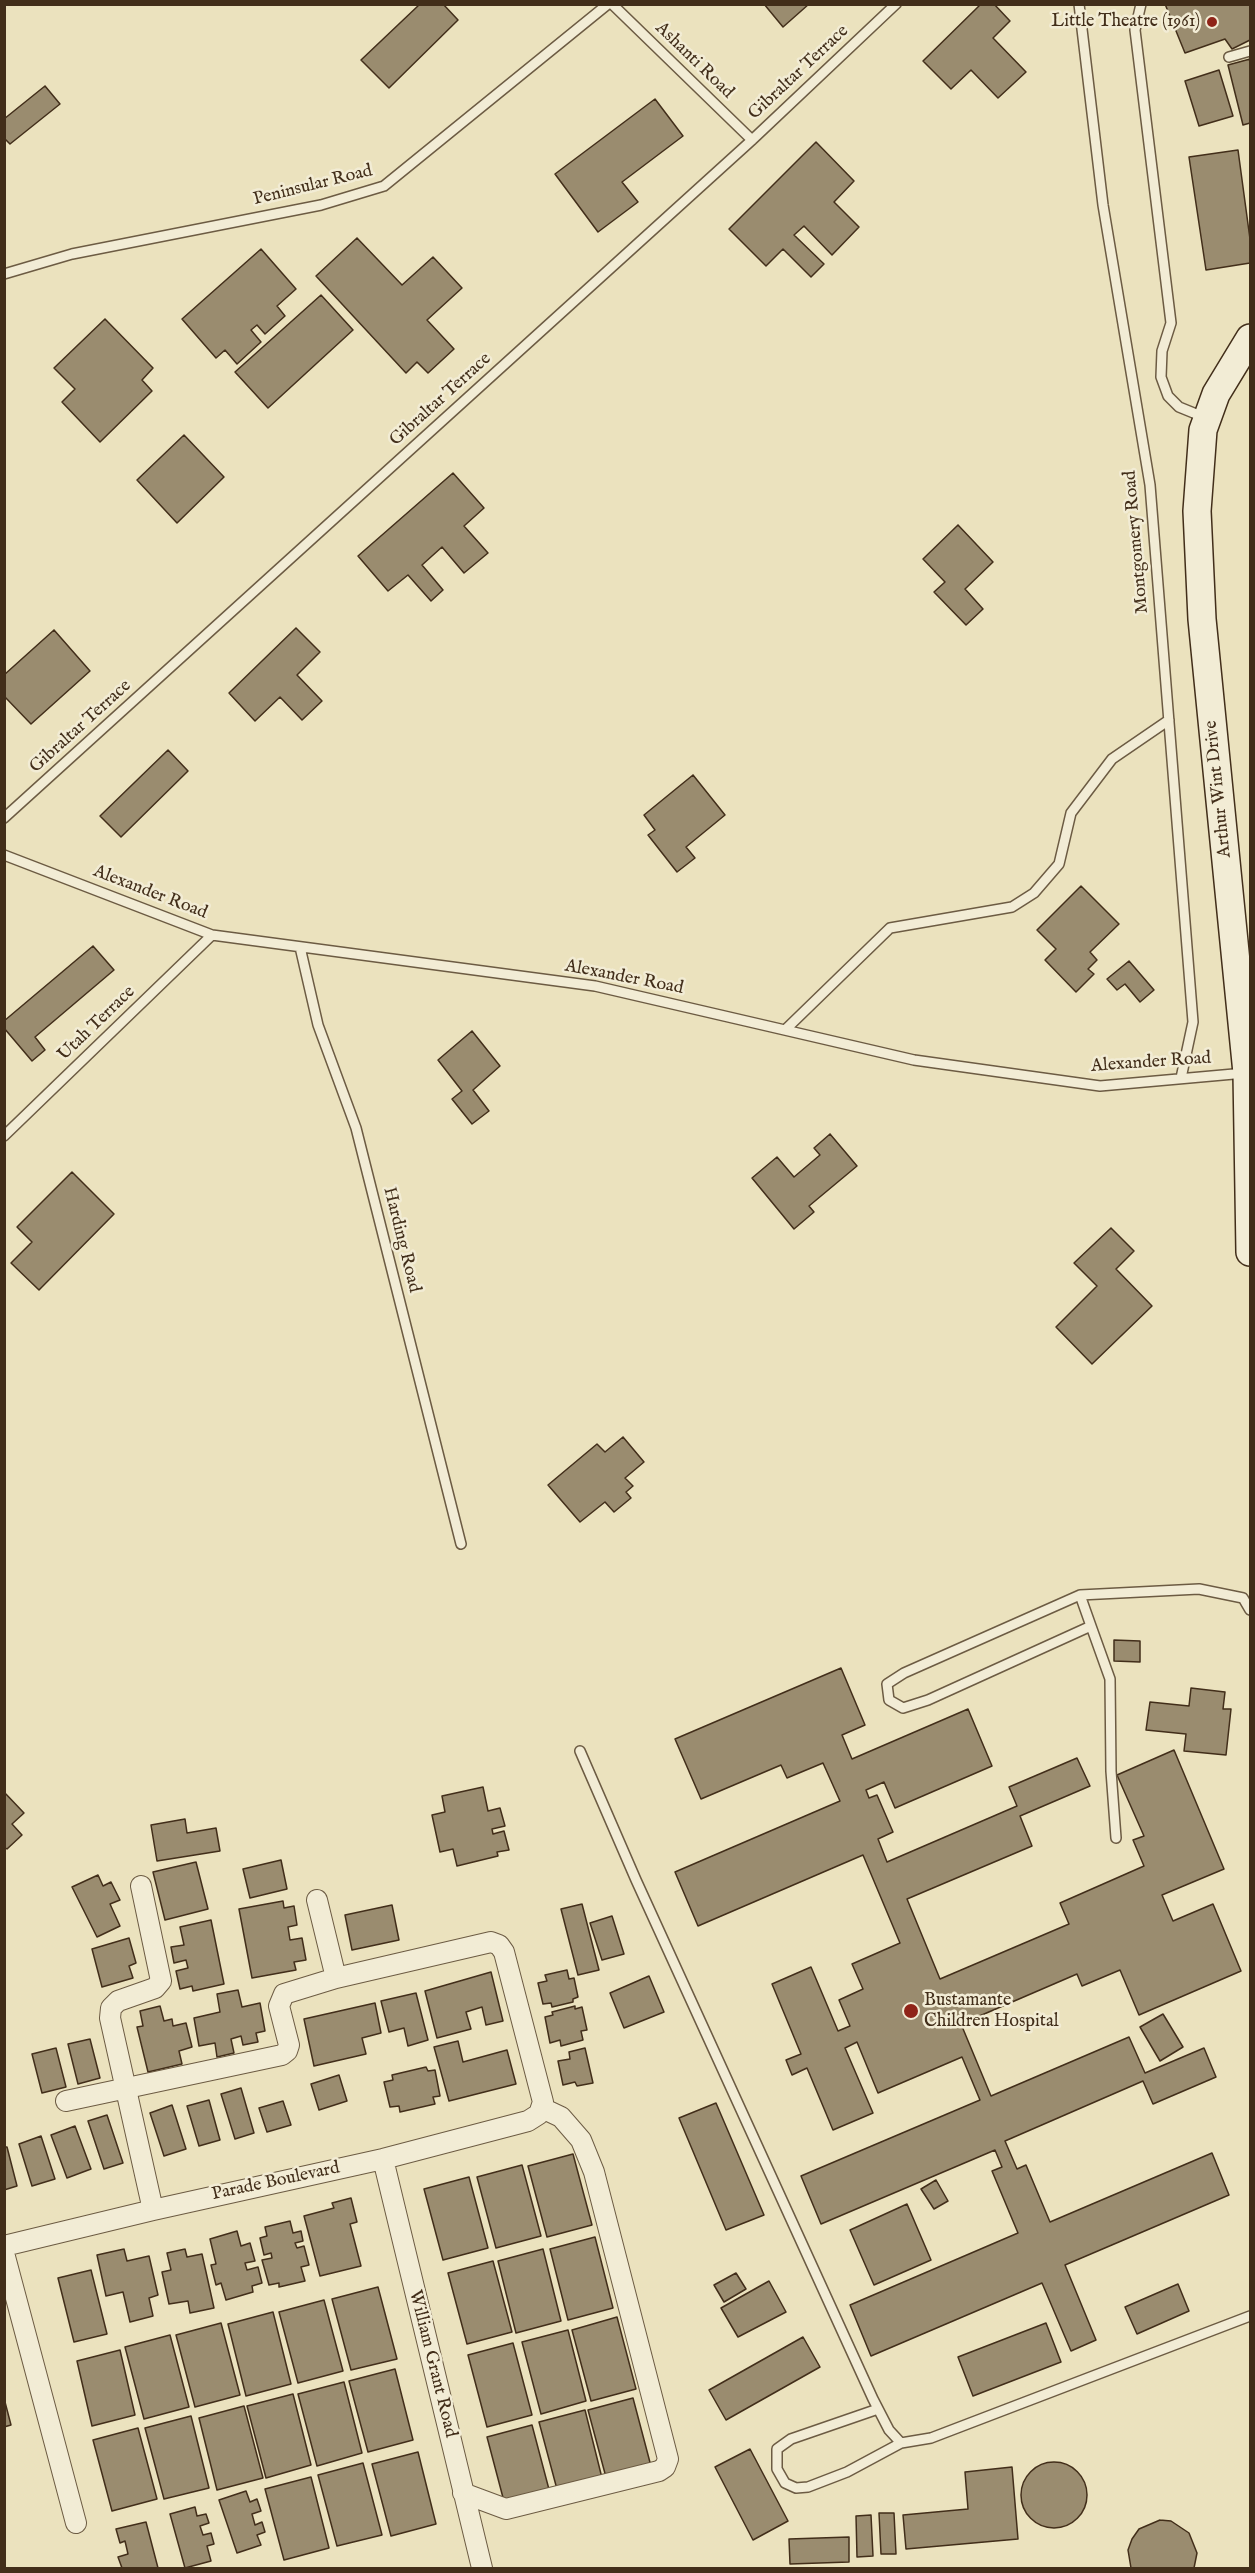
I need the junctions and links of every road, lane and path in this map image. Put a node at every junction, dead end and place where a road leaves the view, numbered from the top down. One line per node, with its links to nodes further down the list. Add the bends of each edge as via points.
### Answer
1 (608, 4): 9 (lane, Peninsular Road, via 384,186 321,205 72,254)
2 (612, 4): 8 (lane, Ashanti Road)
3 (896, 4): 8 (lane, Gibraltar Terrace)
4 (1079, 4): 12 (lane, Montgomery Road, via 1103,205 1150,485)
5 (1141, 4): 11 (lane, via 1135,30 1171,323 1162,351 1161,377 1168,396 1179,407)
6 (1251, 51): 7 (lane)
7 (1229, 57)
8 (752, 140): 13 (lane, Gibraltar Terrace)
9 (4, 274)
10 (1251, 338): 11 (main road, Arthur Wint Drive, via 1216,394)
11 (1207, 419): 18 (main road, Arthur Wint Drive, via 1197,511 1202,619)
12 (1169, 720): 17 (lane, via 1112,759 1071,813 1059,864 1034,893 1012,907 890,928); 19 (lane, Montgomery Road, via 1193,1022)
13 (4, 818)
14 (4, 855): 15 (lane, Alexander Road)
15 (212, 935): 16 (lane, Alexander Road); 20 (lane, Utah Terrace)
16 (300, 946): 17 (lane, Alexander Road, via 595,986); 22 (lane, Harding Road, via 318,1025 356,1128)
17 (785, 1030): 19 (lane, Alexander Road, via 914,1060 1100,1086)
18 (1249, 1073): 19 (lane, Alexander Road); 21 (main road, Arthur Wint Drive)
19 (1181, 1078)
20 (4, 1136)
21 (1251, 1252)
22 (461, 1544)
23 (1080, 1595): 24 (lane, via 1199,1589 1243,1598); 25 (lane); 25 (lane, via 904,1673 887,1684 889,1700 903,1708 928,1700)
24 (1251, 1610)
25 (1090, 1626): 27 (lane, via 1110,1678)
26 (580, 1751): 39 (lane)
27 (1116, 1838)
28 (141, 1886): 31 (street, via 161,1976 155,1988 118,2001 111,2008)
29 (317, 1900): 30 (street)
30 (336, 1978): 31 (street, via 281,1997 279,2006 289,2045 285,2054); 33 (street, via 495,1943 504,1952)
31 (127, 2088): 32 (street); 35 (street)
32 (66, 2101)
33 (542, 2108): 34 (street, Parade Boulevard, via 528,2121); 41 (street, via 561,2116 581,2140 594,2172 668,2458 659,2471 510,2509)
34 (382, 2159): 35 (street, Parade Boulevard); 41 (street, William Grant Road)
35 (153, 2210): 36 (street, Parade Boulevard)
36 (4, 2246)
37 (4, 2253): 42 (street)
38 (1251, 2316): 40 (lane, via 932,2438)
39 (878, 2409): 40 (lane); 40 (lane, via 791,2439 777,2449 777,2469 785,2483 796,2488 808,2487 847,2472)
40 (901, 2443)
41 (464, 2493): 43 (street, William Grant Road)
42 (76, 2523)
43 (482, 2568)

